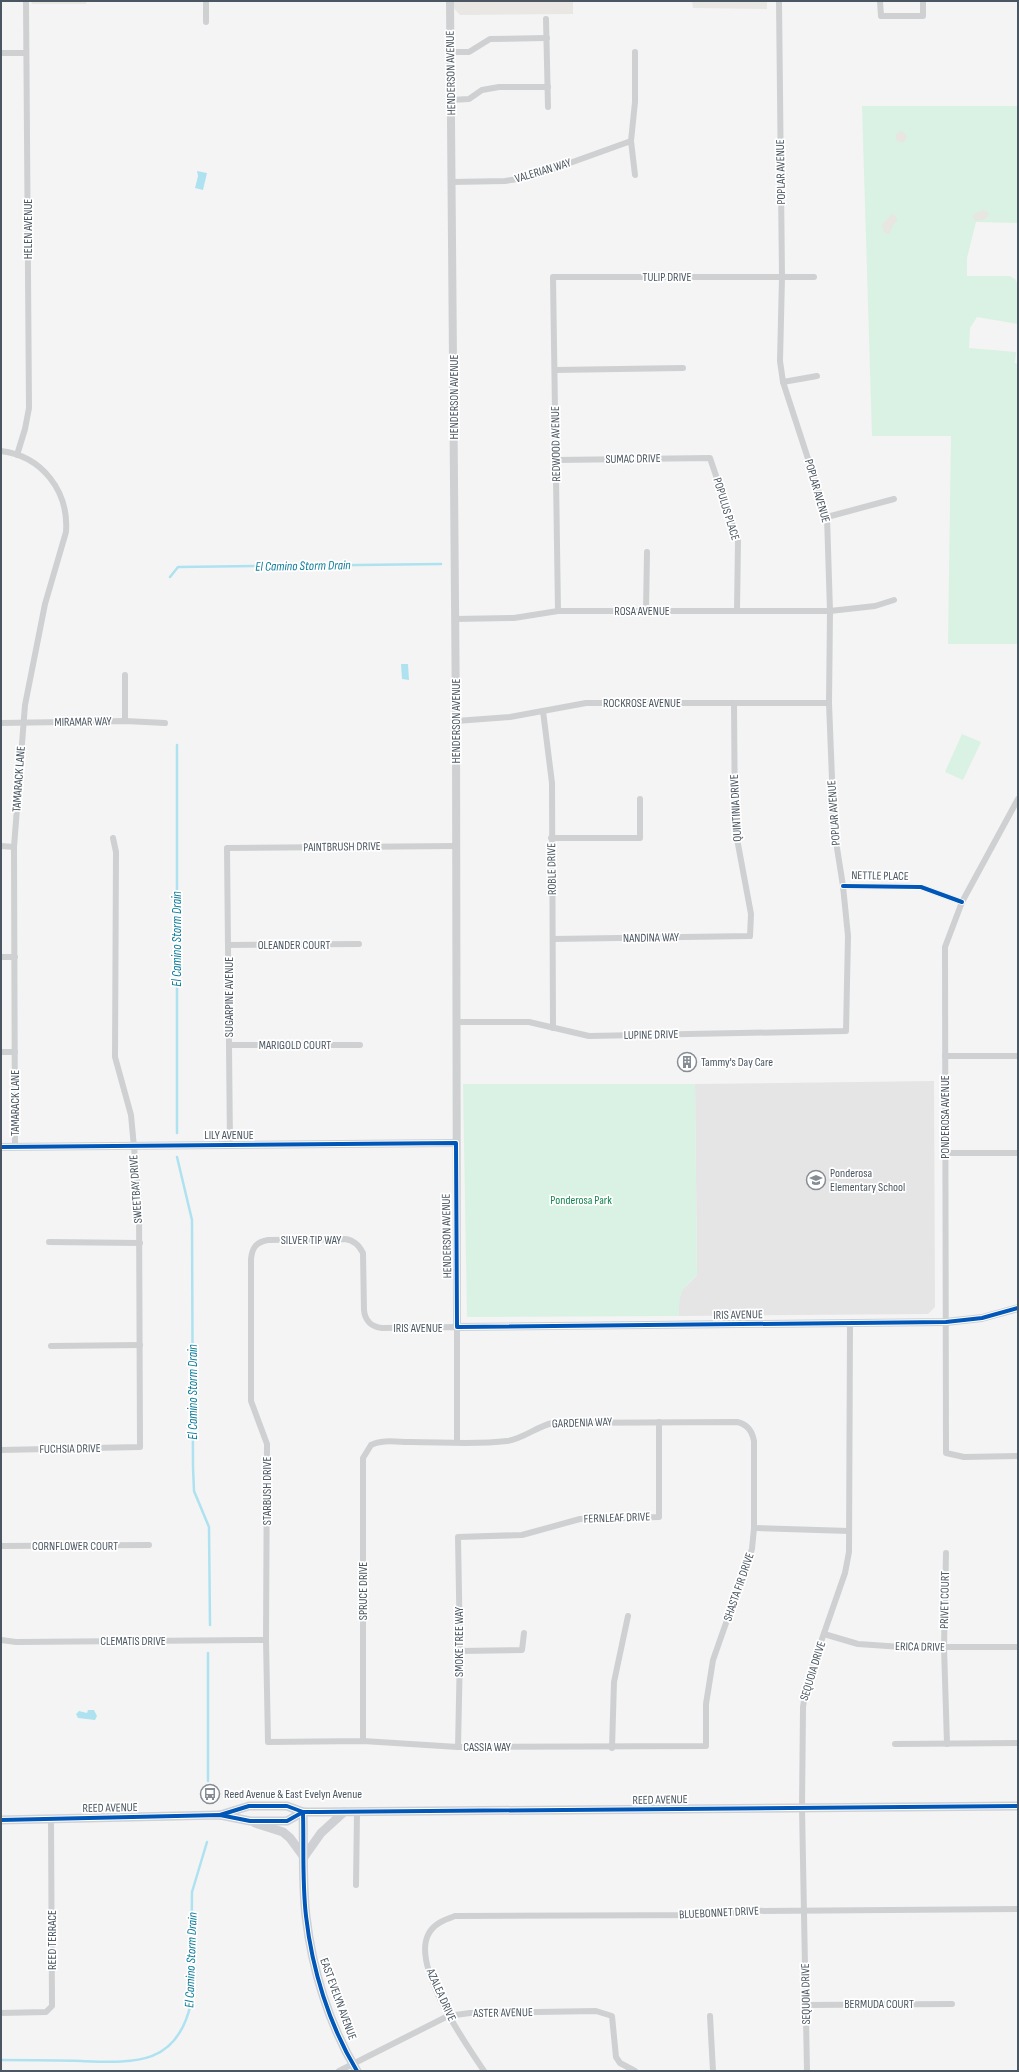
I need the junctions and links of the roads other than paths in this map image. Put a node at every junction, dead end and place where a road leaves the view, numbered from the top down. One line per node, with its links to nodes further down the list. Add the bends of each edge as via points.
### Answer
1 (26, 1): 13 (street, HELEN AVENUE)
2 (206, 1): 8 (street)
3 (450, 1): 10 (street, HENDERSON AVENUE)
4 (779, 1): 21 (street, POPLAR AVENUE)
5 (880, 1): 6 (street, via 881,16 923,16)
6 (923, 1)
7 (546, 19): 9 (street)
8 (206, 22)
9 (546, 38): 10 (street, via 490,39 469,52); 14 (street)
10 (450, 52): 15 (street, HENDERSON AVENUE)
11 (635, 52): 17 (street, via 635,102)
12 (1, 53): 13 (street)
13 (26, 53): 28 (street, HELEN AVENUE, via 29,408)
14 (548, 87): 15 (street, via 499,87 482,90 469,99); 16 (street)
15 (451, 100): 19 (street, HENDERSON AVENUE)
16 (548, 107)
17 (631, 141): 18 (street); 19 (street, VALERIAN WAY, via 531,177 505,182)
18 (635, 175)
19 (452, 182): 39 (street, HENDERSON AVENUE)
20 (553, 277): 21 (street, TULIP DRIVE); 24 (street, REDWOOD AVENUE)
21 (782, 277): 22 (street, TULIP DRIVE); 26 (street, POPLAR AVENUE, via 780,361)
22 (814, 277)
23 (684, 368): 24 (street)
24 (555, 370): 30 (street, REDWOOD AVENUE)
25 (817, 376): 26 (street)
26 (783, 382): 32 (street, POPLAR AVENUE)
27 (1, 451): 28 (street, TAMARACK LANE)
28 (17, 455): 47 (street, TAMARACK LANE, via 41,467 53,481 59,490 67,520 66,532 44,609 24,705)
29 (710, 458): 30 (street, SUMAC DRIVE); 35 (street, POPULUS PLACE, via 738,541)
30 (556, 460): 36 (street, REDWOOD AVENUE)
31 (894, 499): 32 (street)
32 (827, 517): 38 (street, POPLAR AVENUE)
33 (647, 552): 37 (street)
34 (894, 600): 38 (street, ROSA AVENUE, via 875,606)
35 (738, 610): 37 (street, ROSA AVENUE); 38 (street, ROSA AVENUE)
36 (558, 611): 37 (street, ROSA AVENUE); 39 (street, ROSA AVENUE, via 514,618)
37 (646, 611)
38 (830, 611): 42 (street, POPLAR AVENUE)
39 (455, 619): 45 (street, HENDERSON AVENUE)
40 (125, 675): 44 (street)
41 (734, 703): 42 (street, ROCKROSE AVENUE); 43 (street, ROCKROSE AVENUE, via 586,703); 59 (street, QUINTINIA DRIVE, via 735,828 750,914)
42 (829, 703): 57 (street, POPLAR AVENUE, via 834,829)
43 (543, 711): 45 (street, ROCKROSE AVENUE, via 510,717); 52 (street, ROBLE DRIVE, via 552,783)
44 (125, 721): 47 (street, MIRAMAR WAY); 48 (street, MIRAMAR WAY)
45 (456, 721): 54 (street, HENDERSON AVENUE)
46 (1, 723): 47 (street, MIRAMAR WAY)
47 (23, 723): 55 (street, TAMARACK LANE)
48 (165, 723)
49 (1018, 798): 58 (street, PONDEROSA AVENUE)
50 (640, 799): 52 (street, via 640,838)
51 (113, 838): 76 (street, SWEETBAY DRIVE, via 116,852 115,1057 131,1115)
52 (551, 838): 60 (street, ROBLE DRIVE)
53 (1, 846): 55 (street)
54 (457, 846): 56 (street, PAINTBRUSH DRIVE); 65 (street, HENDERSON AVENUE)
55 (14, 847): 64 (street, TAMARACK LANE)
56 (227, 848): 62 (street, SUGARPINE AVENUE)
57 (843, 886): 58 (street, NETTLE PLACE, via 921,887); 67 (street, POPLAR AVENUE, via 848,936)
58 (962, 902): 72 (street, PONDEROSA AVENUE, via 945,947)
59 (750, 936): 60 (street, NANDINA WAY)
60 (553, 939): 66 (street, ROBLE DRIVE)
61 (359, 944): 62 (street, OLEANDER COURT)
62 (228, 945): 68 (street, SUGARPINE AVENUE)
63 (1, 957): 64 (street)
64 (15, 957): 71 (street, TAMARACK LANE)
65 (457, 1022): 66 (street, LUPINE DRIVE, via 529,1022); 74 (street, HENDERSON AVENUE)
66 (553, 1028): 67 (street, LUPINE DRIVE, via 589,1036)
67 (846, 1031)
68 (229, 1045): 69 (street, MARIGOLD COURT); 75 (street, SUGARPINE AVENUE)
69 (360, 1046)
70 (1, 1052): 71 (street)
71 (15, 1052): 78 (street, TAMARACK LANE)
72 (945, 1056): 73 (street); 80 (street, PONDEROSA AVENUE)
73 (1018, 1056)
74 (456, 1144): 75 (street, LILY AVENUE); 88 (street, HENDERSON AVENUE)
75 (230, 1145): 76 (street, LILY AVENUE)
76 (133, 1146): 78 (street, LILY AVENUE); 82 (street, SWEETBAY DRIVE)
77 (1, 1147): 78 (street, LILY AVENUE)
78 (15, 1147)
79 (1018, 1152): 80 (street)
80 (944, 1153): 86 (street, PONDEROSA AVENUE)
81 (49, 1242): 82 (street)
82 (140, 1243): 89 (street, SWEETBAY DRIVE)
83 (256, 1244): 85 (street, SILVER TIP WAY, via 268,1240 353,1241 363,1253 364,1310); 108 (street, STARBUSH DRIVE, via 251,1252 251,1401 267,1444)
84 (1018, 1308): 86 (street, IRIS AVENUE, via 982,1318)
85 (369, 1322): 88 (street, IRIS AVENUE, via 382,1328)
86 (946, 1322): 87 (street, IRIS AVENUE); 97 (street, PONDEROSA AVENUE, via 946,1453 964,1457)
87 (850, 1324): 88 (street, IRIS AVENUE); 99 (street, SEQUOIA DRIVE)
88 (457, 1327): 93 (street, HENDERSON AVENUE)
89 (140, 1345): 90 (street); 95 (street, SWEETBAY DRIVE)
90 (51, 1346)
91 (659, 1422): 92 (street, GARDENIA WAY, via 737,1422); 93 (street, GARDENIA WAY, via 552,1423 507,1441); 100 (street, FERNLEAF DRIVE, via 659,1517 580,1519 522,1535)
92 (748, 1426): 98 (street, SHASTA FIR DRIVE, via 754,1441)
93 (457, 1442): 94 (street, GARDENIA WAY, via 384,1442)
94 (371, 1445): 112 (street, SPRUCE DRIVE, via 363,1458)
95 (140, 1447): 96 (street, FUCHSIA DRIVE)
96 (1, 1450)
97 (1018, 1456)
98 (754, 1528): 99 (street); 117 (street, SHASTA FIR DRIVE, via 750,1557 713,1660 706,1704)
99 (849, 1531): 106 (street, SEQUOIA DRIVE, via 845,1573)
100 (458, 1537): 111 (street, SMOKE TREE WAY)
101 (150, 1545): 102 (street, CORNFLOWER COURT)
102 (1, 1546)
103 (946, 1553): 110 (street, PRIVET COURT)
104 (628, 1616): 119 (street, via 614,1682)
105 (524, 1633): 111 (street, via 522,1650)
106 (824, 1634): 110 (street, ERICA DRIVE, via 858,1644); 121 (street, SEQUOIA DRIVE, via 807,1682 803,1708)
107 (1, 1640): 108 (street, CLEMATIS DRIVE)
108 (266, 1640): 113 (street, STARBUSH DRIVE)
109 (1018, 1647): 110 (street, ERICA DRIVE)
110 (944, 1648): 116 (street, PRIVET COURT)
111 (460, 1651): 118 (street, SMOKE TREE WAY)
112 (363, 1741): 113 (street, CASSIA WAY); 118 (street, CASSIA WAY)
113 (268, 1742)
114 (1018, 1743): 116 (street)
115 (895, 1744): 116 (street)
116 (947, 1744)
117 (706, 1746): 119 (street, CASSIA WAY)
118 (458, 1747): 119 (street, CASSIA WAY)
119 (612, 1748)
120 (1018, 1806): 121 (main road, REED AVENUE)
121 (802, 1808): 124 (main road, REED AVENUE); 132 (street, SEQUOIA DRIVE)
122 (303, 1812): 123 (main road, REED AVENUE); 125 (main road, REED AVENUE, via 287,1806 249,1806); 128 (main road, REED AVENUE, via 287,1821); 129 (main road, EAST EVELYN AVENUE)
123 (344, 1812): 124 (main road, REED AVENUE); 129 (main road, via 321,1833)
124 (357, 1812): 130 (street)
125 (220, 1815): 126 (main road, REED AVENUE); 128 (main road, REED AVENUE)
126 (51, 1819): 127 (main road, REED AVENUE); 136 (street, REED TERRACE, via 52,2006 46,2012)
127 (1, 1820)
128 (250, 1821): 129 (main road, via 283,1832)
129 (304, 1857): 139 (main road, EAST EVELYN AVENUE, via 306,1914 314,1966 336,2031)
130 (356, 1885)
131 (1018, 1909): 132 (street, BLUEBONNET DRIVE)
132 (805, 1911): 133 (street, BLUEBONNET DRIVE, via 745,1910 712,1915 455,1916 437,1924); 135 (street, SEQUOIA DRIVE)
133 (428, 1936): 137 (street, AZALEA DRIVE, via 424,1948 426,1960)
134 (952, 2004): 135 (street, BERMUDA COURT)
135 (806, 2005): 144 (street, SEQUOIA DRIVE)
136 (1, 2013)
137 (448, 2016): 139 (street, ASTER AVENUE); 141 (street, AZALEA DRIVE); 142 (street, ASTER AVENUE, via 470,2013 596,2011 612,2016 616,2057 620,2063)
138 (710, 2016): 143 (street)
139 (354, 2068): 140 (street, ASTER AVENUE)
140 (339, 2071)
141 (484, 2071)
142 (635, 2071)
143 (713, 2071)
144 (807, 2071)

